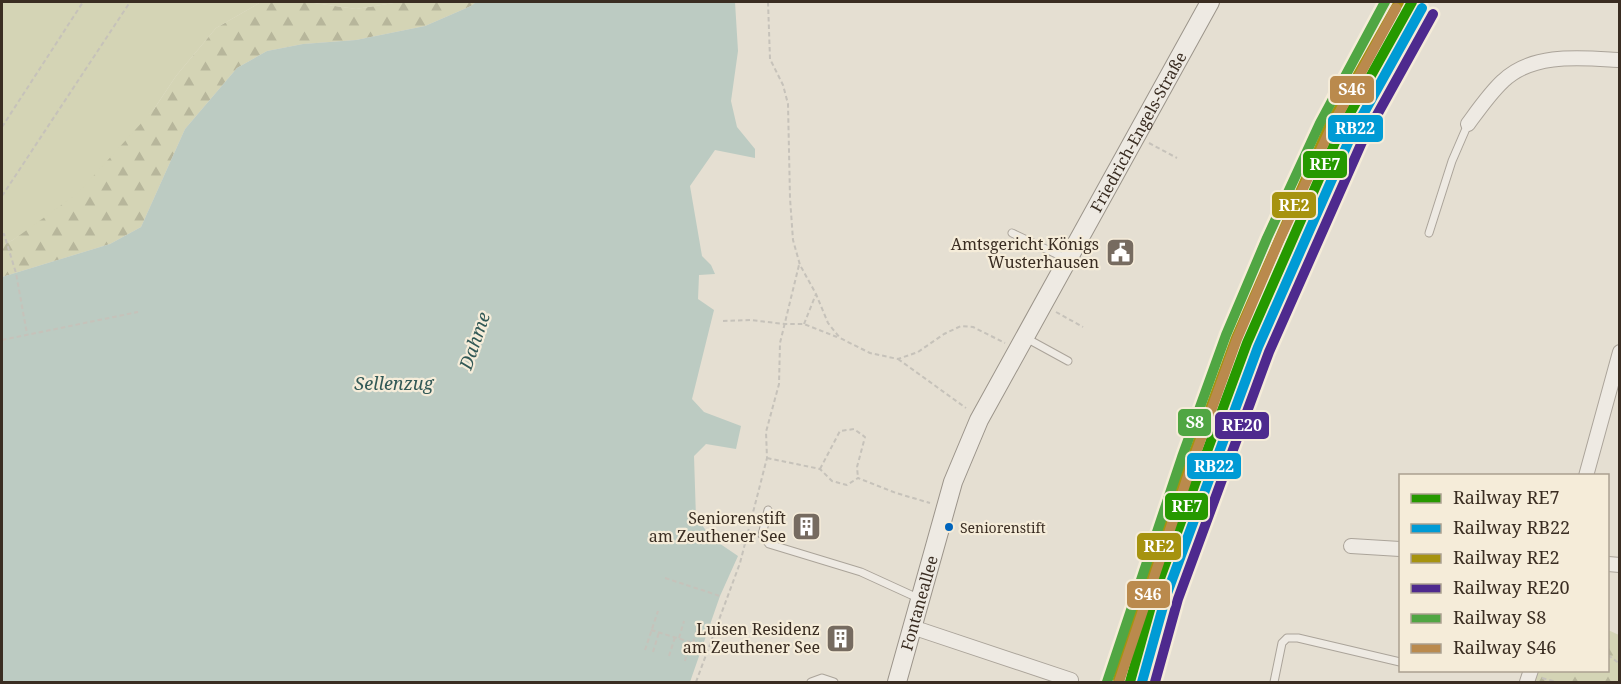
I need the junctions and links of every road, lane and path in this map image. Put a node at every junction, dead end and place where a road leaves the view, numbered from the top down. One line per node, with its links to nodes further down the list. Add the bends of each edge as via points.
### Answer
1 (83, 2): 7 (path)
2 (130, 2): 10 (path)
3 (768, 2): 15 (path, via 770,59 788,104 790,198)
4 (1210, 2): 14 (main road, Friedrich-Engels-Straße)
5 (1620, 60): 6 (street, via 1553,59 1518,70 1504,80)
6 (1468, 124): 12 (lane)
7 (2, 127)
8 (1147, 141): 9 (path)
9 (1177, 158)
10 (2, 196)
11 (1012, 233): 14 (lane)
12 (1429, 233)
13 (2, 235): 23 (path, via 16,273)
14 (1067, 259): 26 (main road, Friedrich-Engels-Straße)
15 (799, 264): 16 (path); 20 (path)
16 (816, 294): 21 (path); 24 (path, via 828,323)
17 (1053, 310): 22 (path)
18 (138, 312): 23 (path)
19 (723, 321): 20 (path)
20 (786, 324): 21 (path); 31 (path, via 780,346 779,384 766,432)
21 (804, 324): 24 (path)
22 (1083, 327)
23 (27, 334): 25 (path)
24 (840, 338): 28 (path, via 870,353)
25 (2, 340)
26 (1020, 344): 28 (path, via 961,326 918,352); 29 (lane); 30 (main road, Friedrich-Engels-Straße)
27 (1620, 352): 33 (street)
28 (898, 358): 30 (path)
29 (1068, 360)
30 (975, 415): 41 (main road, Fontaneallee)
31 (766, 458): 32 (path); 58 (path, via 740,564)
32 (820, 469): 34 (path, via 832,481 847,485); 34 (path, via 840,432 854,429 865,438)
33 (1587, 474)
34 (858, 478): 35 (path)
35 (936, 504)
36 (768, 510): 41 (lane, via 762,535 769,544 861,572)
37 (1351, 546): 38 (street)
38 (1399, 549)
39 (665, 578): 40 (path)
40 (720, 596)
41 (920, 599): 45 (main road, Fontaneallee)
42 (658, 611): 46 (path)
43 (684, 621): 48 (path)
44 (698, 626): 49 (path)
45 (912, 627): 57 (street); 61 (main road, Fontaneallee)
46 (651, 630): 47 (path); 51 (path)
47 (659, 632): 48 (path); 52 (path)
48 (677, 638): 49 (path); 53 (path)
49 (691, 642): 50 (path); 54 (path)
50 (703, 646)
51 (645, 650)
52 (653, 652)
53 (669, 656)
54 (685, 661)
55 (1399, 662): 62 (lane, via 1287,638 1282,643)
56 (1543, 679): 63 (path)
57 (1071, 680)
58 (696, 682)
59 (811, 682): 60 (lane, via 822,678)
60 (834, 682)
61 (897, 682)
62 (1274, 682)
63 (1557, 682)

